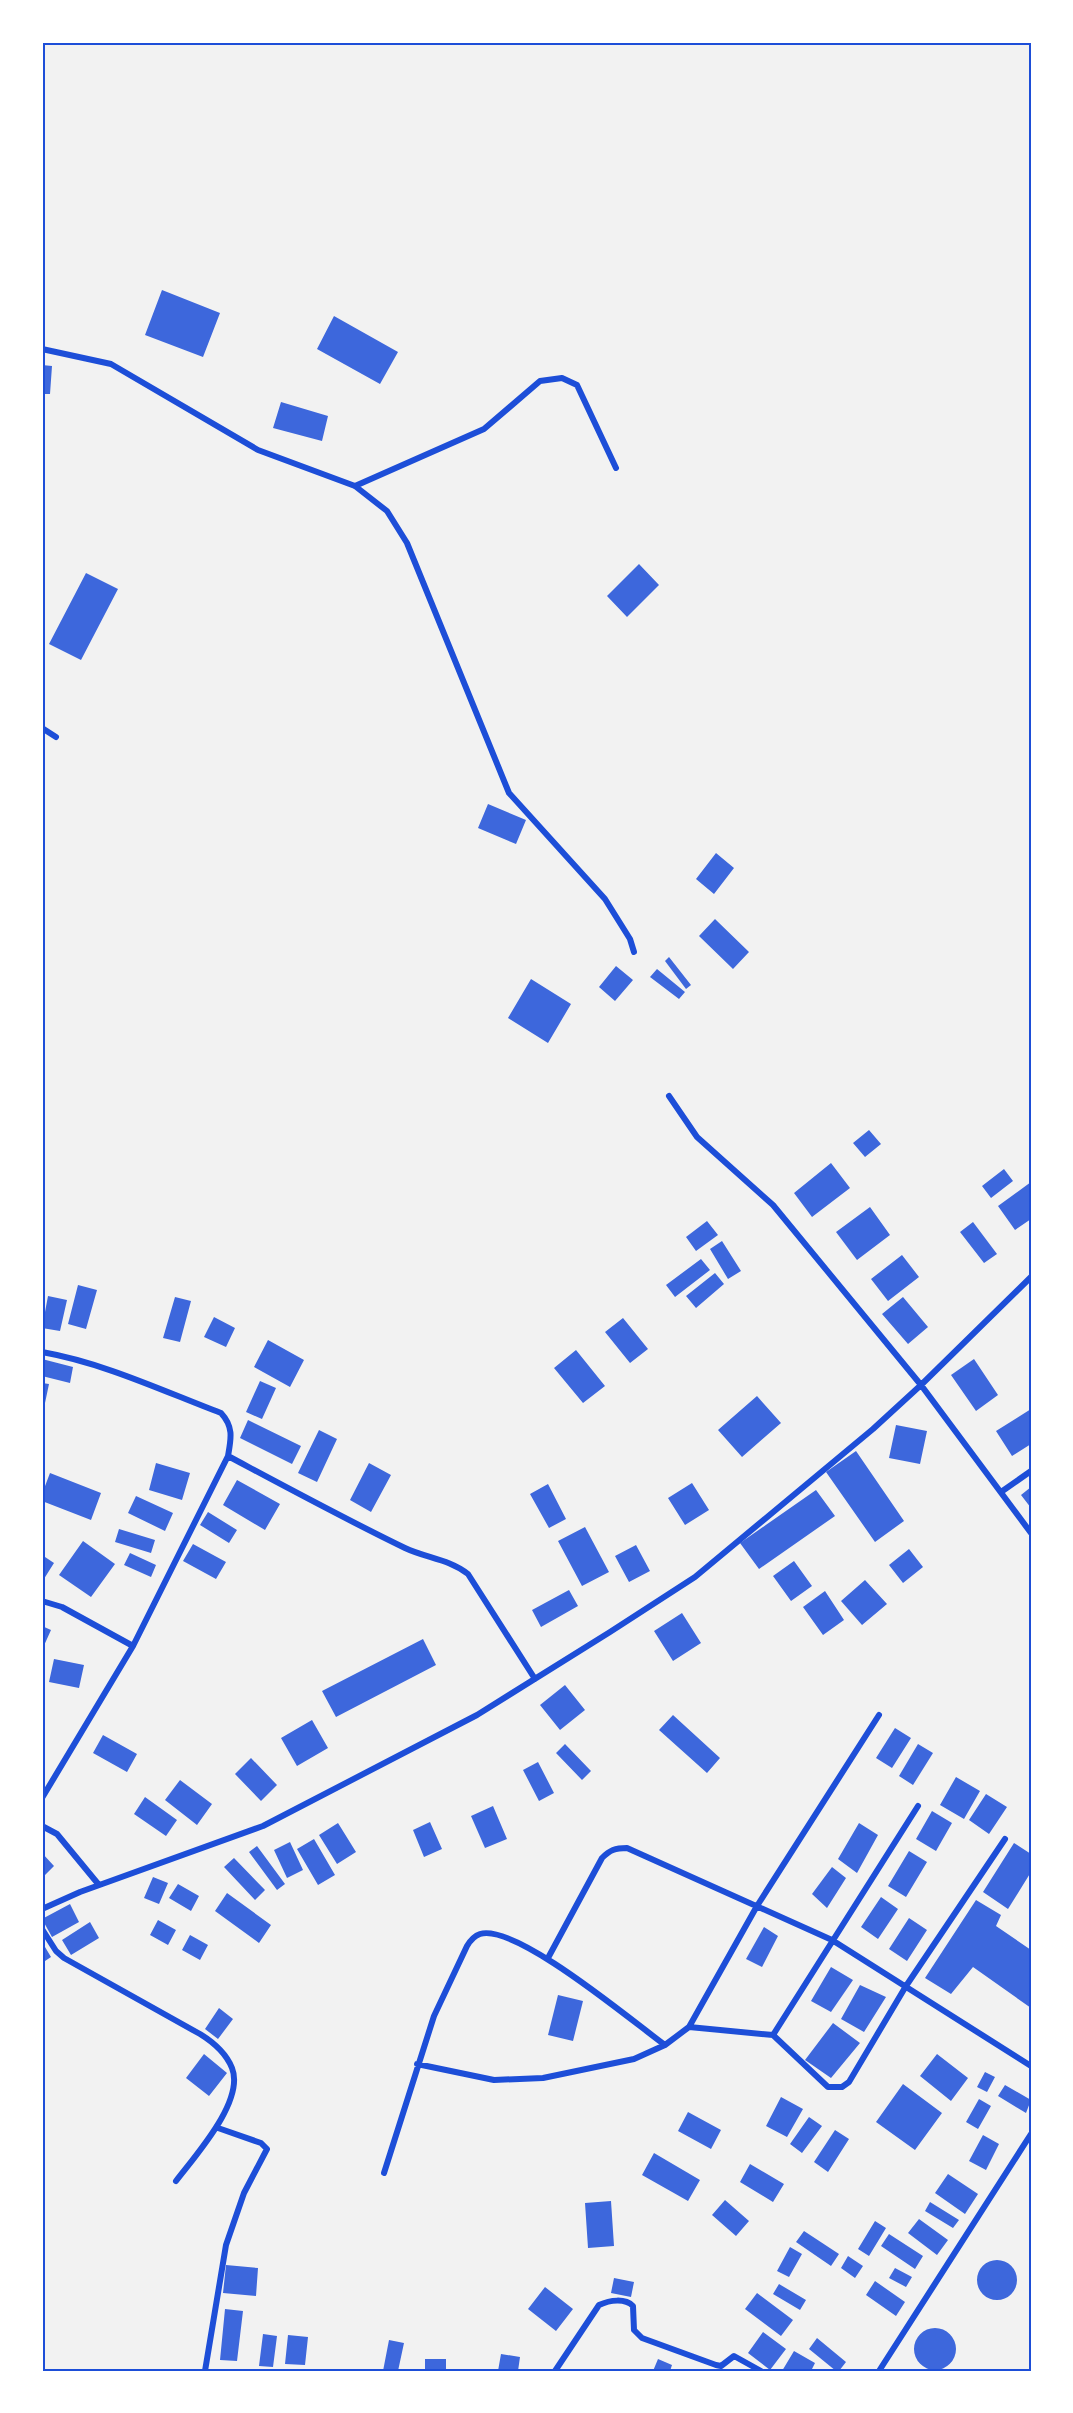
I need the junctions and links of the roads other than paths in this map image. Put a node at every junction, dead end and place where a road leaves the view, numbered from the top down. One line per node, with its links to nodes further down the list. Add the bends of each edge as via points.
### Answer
1 (42, 349): 3 (street, via 111,364 258,450)
2 (616, 468): 3 (street, via 577,385 562,378 540,381 484,429)
3 (355, 486): 6 (street, via 387,511 407,543 509,793 605,899)
4 (42, 728): 5 (street)
5 (56, 737)
6 (634, 952)
7 (669, 1096): 10 (street, via 697,1137 773,1205)
8 (1031, 1277): 10 (street)
9 (42, 1352): 11 (street, via 118,1374 221,1413 229,1422 232,1437)
10 (921, 1385): 13 (street); 17 (street, via 695,1577)
11 (228, 1456): 16 (street); 17 (street, via 408,1550 456,1565 468,1574)
12 (1031, 1471): 13 (street)
13 (1001, 1492): 14 (street)
14 (1031, 1533)
15 (42, 1601): 16 (street, via 62,1607)
16 (134, 1646): 19 (street)
17 (535, 1679): 23 (street, via 477,1715 263,1826)
18 (879, 1714): 24 (street)
19 (42, 1798)
20 (918, 1806): 27 (street)
21 (42, 1826): 23 (street, via 57,1834)
22 (1005, 1839): 29 (street)
23 (99, 1886): 25 (street)
24 (757, 1906): 27 (street); 28 (street, via 627,1848 617,1848 602,1858); 30 (street)
25 (42, 1909)
26 (42, 1929): 35 (street, via 64,1958 201,2034 223,2054 232,2069 233,2088)
27 (832, 1940): 29 (street); 31 (street)
28 (548, 1958): 32 (street); 33 (street, via 496,1934 481,1933 473,1938 434,2016)
29 (906, 1986): 31 (street, via 849,2082 842,2087 828,2087); 34 (street)
30 (688, 2027): 31 (street); 32 (street)
31 (773, 2035)
32 (665, 2045): 33 (street, via 634,2059 543,2078 494,2080)
33 (417, 2064): 37 (street)
34 (1031, 2066)
35 (218, 2128): 38 (street); 39 (street, via 261,2143 267,2149 244,2193 226,2245)
36 (1031, 2134): 42 (street)
37 (384, 2174)
38 (176, 2181)
39 (205, 2371)
40 (555, 2371): 41 (street, via 599,2305 612,2301 633,2306 634,2330 642,2338 716,2365 737,2357)
41 (761, 2371)
42 (879, 2371)

